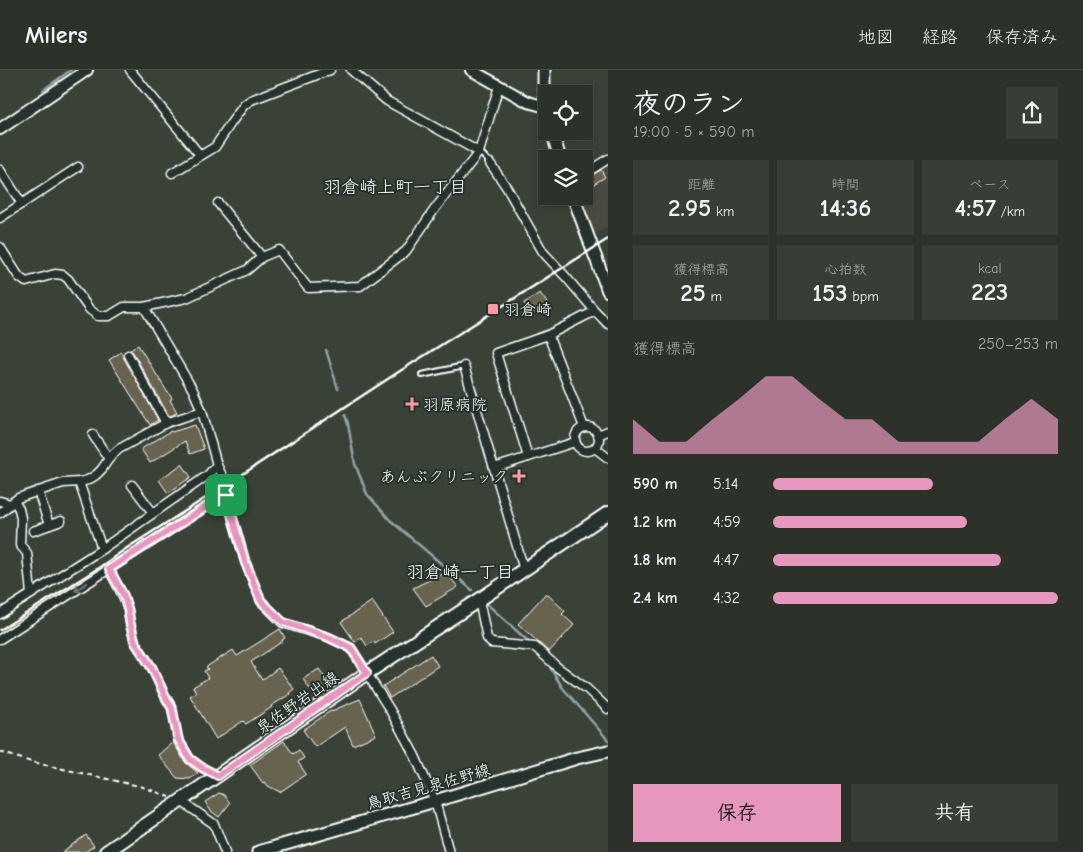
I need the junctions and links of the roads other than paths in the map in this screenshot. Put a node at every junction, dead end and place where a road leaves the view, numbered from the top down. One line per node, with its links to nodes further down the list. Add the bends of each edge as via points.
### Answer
1 (87, 70): 10 (street)
2 (130, 70): 12 (street)
3 (330, 70): 12 (street, via 251,100 214,147)
4 (351, 70): 11 (street, via 387,101)
5 (471, 70): 8 (street)
6 (544, 70): 7 (main road)
7 (544, 85)
8 (499, 86): 9 (street); 11 (street)
9 (538, 105)
10 (0, 128)
11 (479, 152): 14 (lane); 24 (street, via 406,251 360,286 308,288 279,250)
12 (200, 155): 18 (street)
13 (608, 159): 16 (street)
14 (490, 163): 27 (street, via 543,252)
15 (78, 167): 20 (street)
16 (593, 168)
17 (0, 170): 20 (street)
18 (172, 173)
19 (218, 203): 24 (street)
20 (22, 204): 22 (street)
21 (576, 205): 25 (main road)
22 (0, 218)
23 (0, 247): 26 (street, via 18,277 26,282 63,275 98,316 109,316 124,307)
24 (262, 257): 26 (street, via 247,270 186,298)
25 (608, 291)
26 (144, 307): 33 (street, via 185,375)
27 (594, 312): 28 (street); 29 (street)
28 (608, 324)
29 (548, 335): 35 (street); 41 (street, via 496,353)
30 (128, 355): 34 (street)
31 (464, 366): 32 (lane); 45 (street)
32 (422, 375)
33 (202, 411): 34 (street); 44 (street)
34 (166, 423): 43 (street, via 120,449)
35 (584, 427): 38 (street, via 591,428); 39 (street, via 578,431)
36 (608, 431): 38 (street)
37 (93, 435): 43 (street)
38 (598, 435): 40 (street)
39 (575, 442): 40 (street, via 583,450); 41 (street)
40 (595, 448): 42 (street)
41 (528, 457): 45 (street)
42 (608, 458)
43 (109, 459): 46 (street, via 96,475)
44 (217, 465): 49 (street); 53 (street, via 208,475)
45 (494, 468): 60 (street)
46 (79, 482): 48 (street); 58 (street)
47 (132, 486): 53 (street)
48 (38, 491): 51 (street); 56 (street)
49 (226, 495): 59 (street); 65 (street, via 245,562 261,601 283,622 351,648)
50 (0, 501): 51 (street)
51 (12, 503): 52 (street); 61 (street, via 19,509 21,518 20,545 27,553)
52 (0, 513)
53 (153, 513): 58 (street)
54 (608, 513): 60 (main road, 泉佐野岩出線)
55 (61, 521): 56 (street)
56 (49, 525): 57 (street)
57 (33, 531)
58 (102, 549): 61 (street)
59 (109, 569): 64 (street, one-way to 64); 68 (street, via 124,596 135,642 172,708 178,739 190,759)
60 (524, 570): 62 (main road, 泉佐野岩出線)
61 (31, 594): 63 (street)
62 (479, 600): 65 (main road, 泉佐野岩出線); 66 (street, via 491,643 535,647)
63 (0, 614)
64 (0, 639)
65 (367, 673): 68 (main road, 泉佐野岩出線); 70 (street, via 415,756)
66 (608, 709)
67 (608, 751): 70 (main road, 鳥取吉見泉佐野線)
68 (218, 776): 69 (main road, 泉佐野岩出線)
69 (182, 801): 71 (main road, 泉佐野岩出線); 72 (street, via 214,824)
70 (435, 801): 73 (main road, 鳥取吉見泉佐野線); 74 (street)
71 (106, 852)
72 (225, 852)
73 (258, 852)
74 (448, 852)

